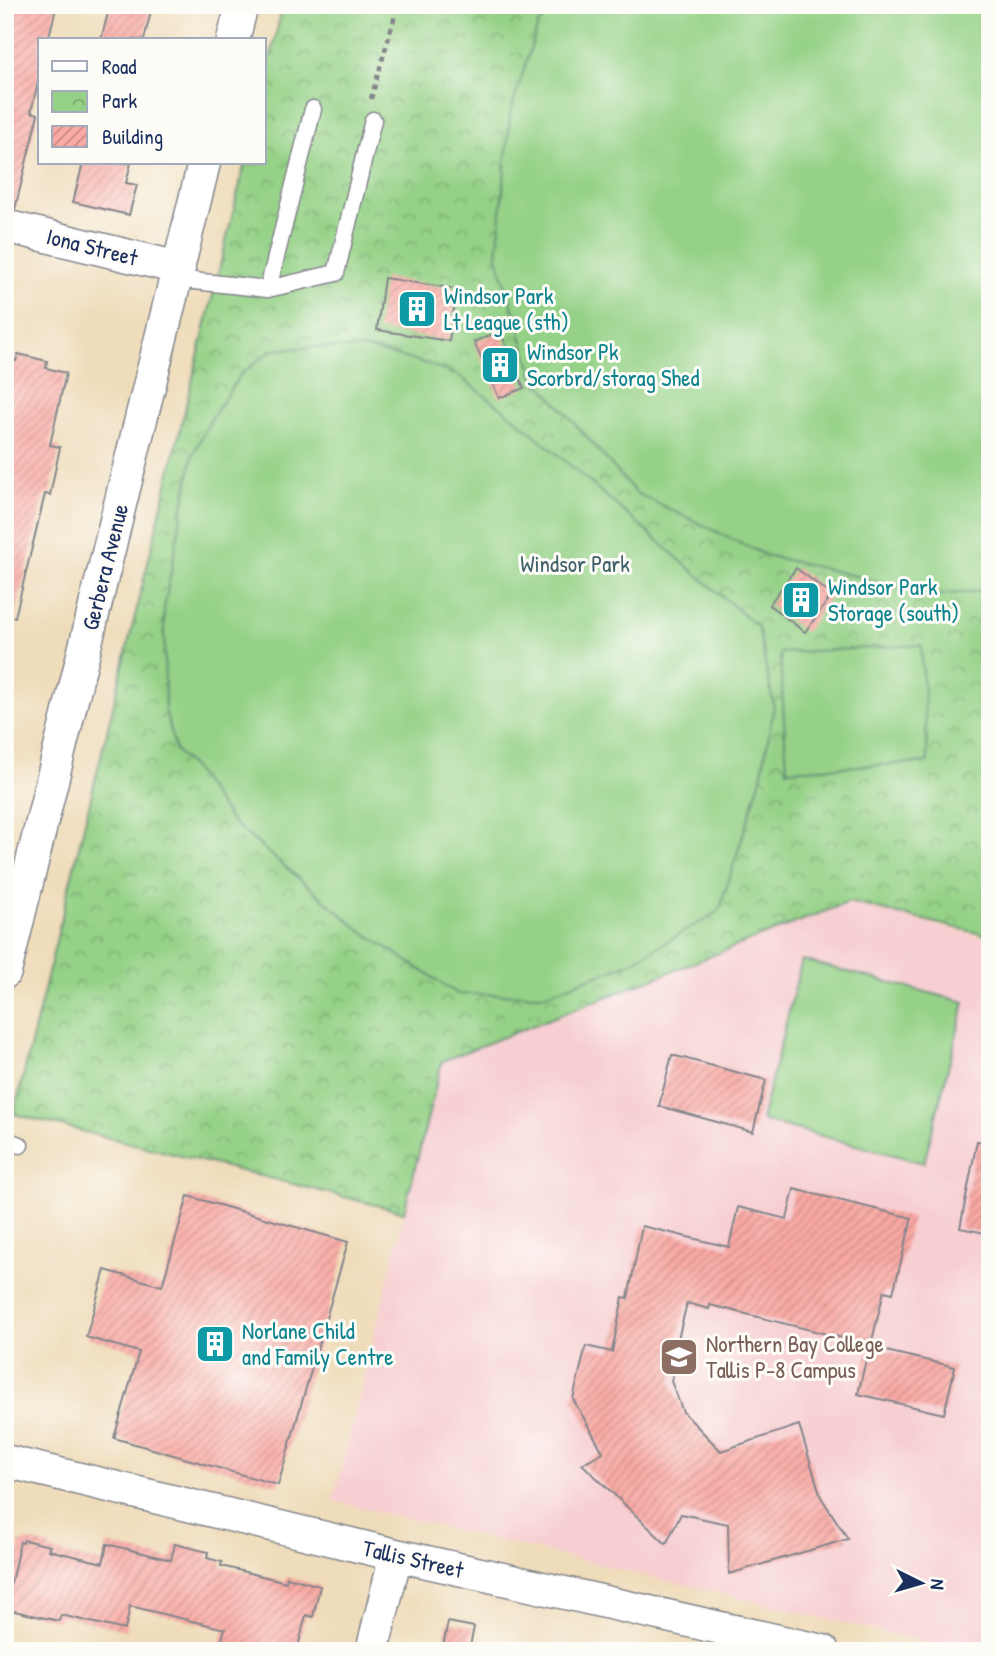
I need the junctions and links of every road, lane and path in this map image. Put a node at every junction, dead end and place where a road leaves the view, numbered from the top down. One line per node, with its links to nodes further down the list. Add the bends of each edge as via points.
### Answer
1 (242, 5): 3 (street)
2 (398, 5): 5 (path)
3 (234, 38)
4 (313, 109): 9 (lane)
5 (371, 113): 9 (lane, via 336,273)
6 (204, 164): 8 (street, Gerbera Avenue)
7 (5, 226): 8 (street, Iona Street)
8 (177, 274): 9 (lane); 10 (street, Gerbera Avenue)
9 (268, 289)
10 (5, 972)
11 (5, 1461): 12 (street, Tallis Street)
12 (396, 1555): 13 (street); 14 (street, Tallis Street)
13 (372, 1651)
14 (823, 1651)

